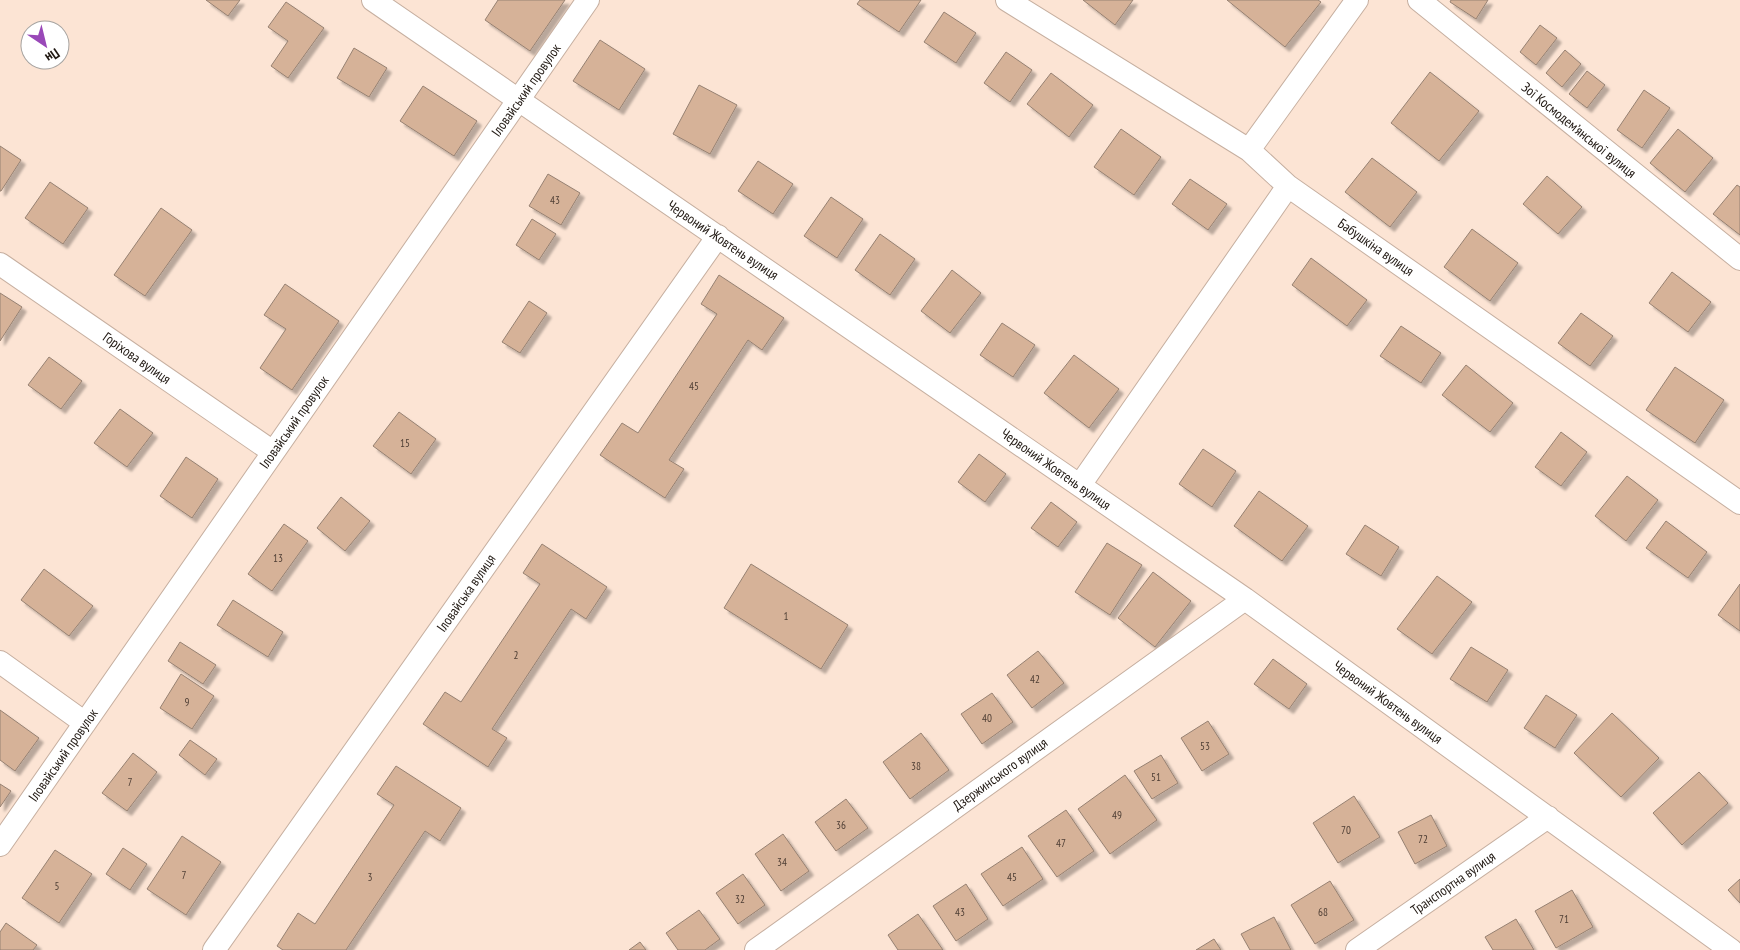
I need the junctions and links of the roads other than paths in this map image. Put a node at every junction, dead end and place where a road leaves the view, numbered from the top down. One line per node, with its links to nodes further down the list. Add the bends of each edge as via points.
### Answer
1 (373, 0): 6 (street, Червоний Жовтень вулиця)
2 (588, 0): 6 (street, Іловайський провулок)
3 (1007, 0): 7 (street, Бабушкіна вулиця)
4 (1357, 0): 7 (street)
5 (1419, 0): 10 (street, Зої Космодем’янської вулиця)
6 (519, 100): 9 (street, Червоний Жовтень вулиця); 12 (street, Іловайський провулок)
7 (1249, 150): 8 (street, Бабушкіна вулиця)
8 (1288, 186): 13 (street); 14 (street, Бабушкіна вулиця)
9 (718, 236): 13 (street, Червоний Жовтень вулиця); 20 (street, Іловайська вулиця)
10 (1740, 259)
11 (0, 264): 12 (street, Горіхова вулиця)
12 (273, 452): 17 (street, Іловайський провулок)
13 (1080, 485): 15 (street, Червоний Жовтень вулиця)
14 (1740, 502)
15 (1245, 599): 18 (street, Червоний Жовтень вулиця); 21 (street, Дзержинського вулиця)
16 (0, 662): 17 (street)
17 (85, 723): 19 (street, Іловайський провулок)
18 (1548, 817): 22 (street, Транспортна вулиця); 23 (street, Червоний Жовтень вулиця)
19 (0, 845)
20 (214, 950)
21 (756, 950)
22 (1357, 950)
23 (1732, 950)

